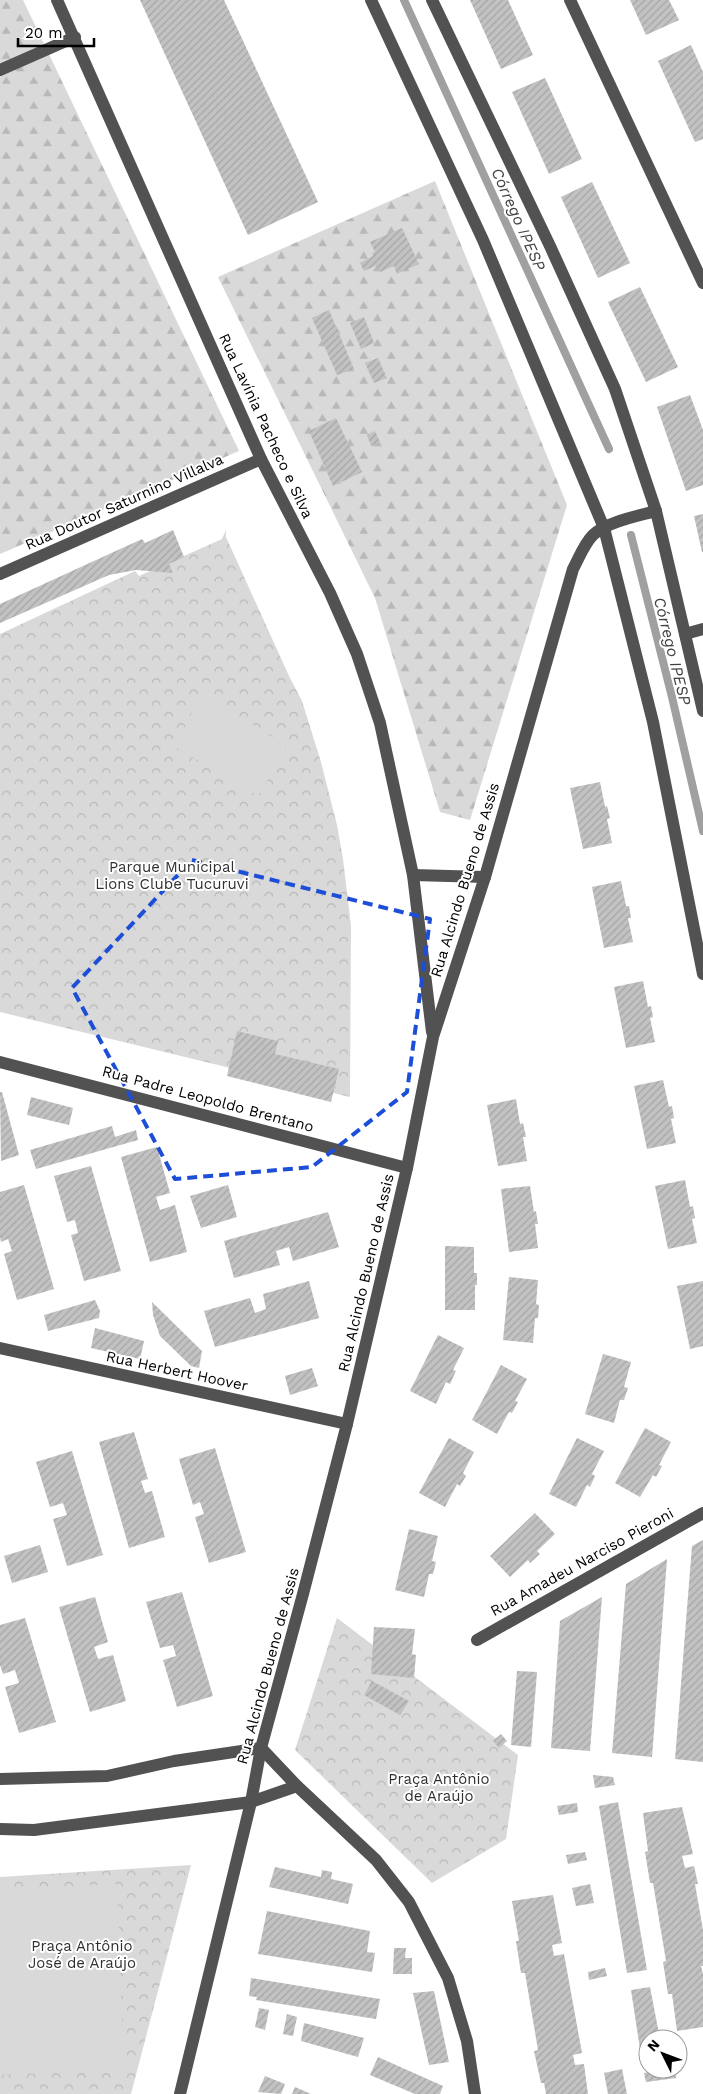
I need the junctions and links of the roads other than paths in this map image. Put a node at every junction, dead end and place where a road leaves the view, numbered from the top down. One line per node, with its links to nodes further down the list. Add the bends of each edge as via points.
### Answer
1 (58, 0): 5 (street, Rua Lavínia Pacheco e Silva)
2 (370, 0): 10 (street, via 483,240)
3 (432, 0): 9 (street, via 615,390)
4 (570, 0): 7 (street)
5 (75, 37): 6 (street); 8 (street, Rua Lavínia Pacheco e Silva)
6 (0, 70)
7 (703, 283)
8 (261, 459): 11 (street, Rua Doutor Saturnino Villalva); 15 (street, Rua Lavínia Pacheco e Silva, via 330,593 357,654 380,724)
9 (650, 512): 10 (street, Rua Alcindo Bueno de Assis); 13 (street)
10 (608, 526): 16 (street, Rua Alcindo Bueno de Assis, via 593,535 573,569); 17 (street, via 653,722)
11 (0, 573)
12 (703, 629): 13 (street)
13 (685, 634): 14 (street)
14 (703, 711)
15 (413, 876): 16 (street); 18 (street, Rua Lavínia Pacheco e Silva)
16 (485, 877): 18 (street, Rua Alcindo Bueno de Assis)
17 (703, 974)
18 (433, 1037): 20 (street, Rua Alcindo Bueno de Assis)
19 (0, 1062): 20 (street, Rua Padre Leopoldo Brentano)
20 (407, 1168): 22 (street, Rua Alcindo Bueno de Assis)
21 (1, 1352): 22 (street, Rua Herbert Hoover)
22 (347, 1424): 25 (street, Rua Alcindo Bueno de Assis)
23 (703, 1513): 24 (street, Rua Amadeu Narciso Pieroni)
24 (477, 1640)
25 (261, 1748): 26 (street, via 107,1776); 27 (street); 28 (street, Rua Alcindo Bueno de Assis)
26 (0, 1779)
27 (297, 1786): 28 (street); 31 (street, via 376,1860 409,1902 448,1978 468,2041)
28 (251, 1802): 29 (street, via 34,1830); 30 (street, Rua Alcindo Bueno de Assis)
29 (0, 1829)
30 (180, 2094)
31 (475, 2094)

